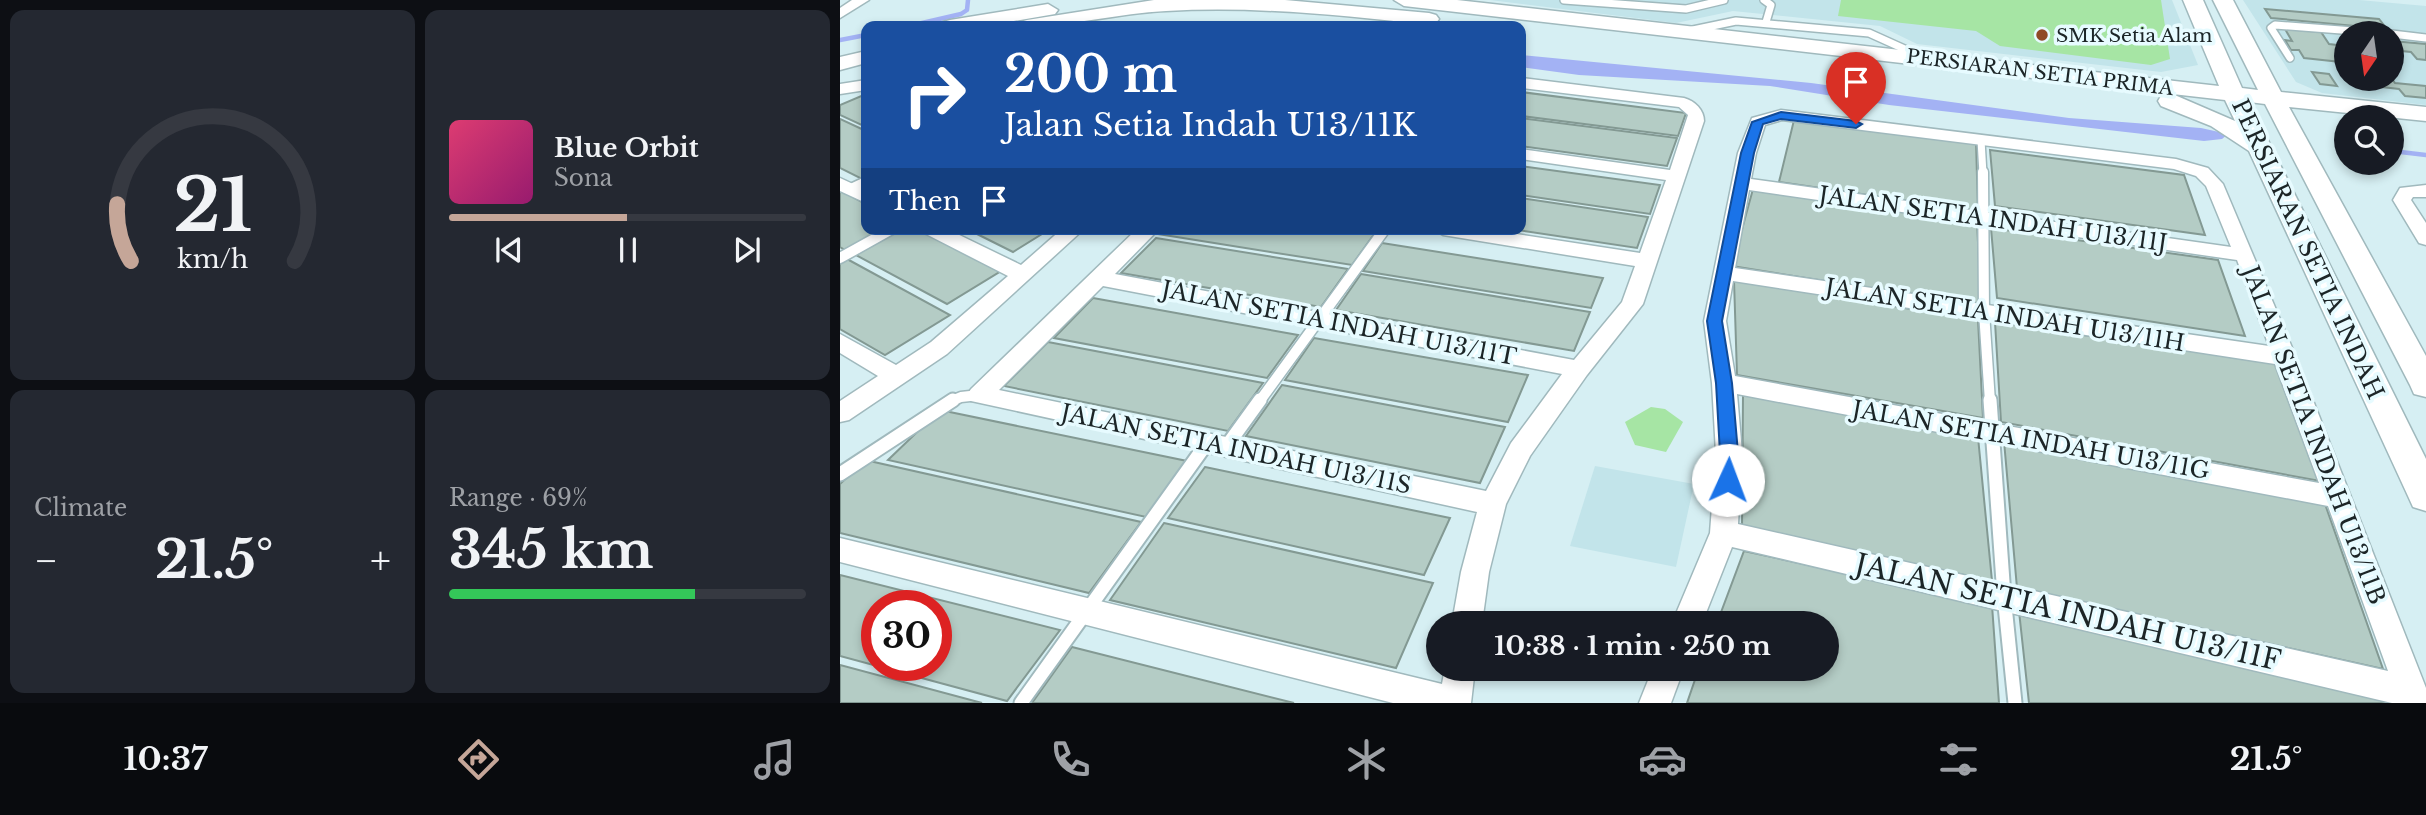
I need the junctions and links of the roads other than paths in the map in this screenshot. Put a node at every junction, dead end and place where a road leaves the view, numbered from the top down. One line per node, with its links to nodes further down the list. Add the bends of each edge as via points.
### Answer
1 (862, 0): 11 (street)
2 (1056, 0): 10 (street)
3 (1113, 0): 10 (street)
4 (1407, 0): 18 (street, PERSIARAN SETIA PRIMA)
5 (1564, 0): 6 (lane, via 1686,9)
6 (1724, 0)
7 (1764, 0): 15 (lane, via 1771,5)
8 (2193, 0): 23 (street, PERSIARAN SETIA INDAH)
9 (2223, 0): 27 (street, PERSIARAN SETIA INDAH)
10 (1084, 4): 12 (street)
11 (841, 11)
12 (1016, 12): 13 (street); 14 (street, via 1051,18 1125,7 1226,3 1315,6)
13 (976, 21)
14 (1448, 21)
15 (1766, 22): 18 (lane, via 1732,21); 24 (lane, via 1869,33)
16 (2334, 29): 26 (lane, via 2270,28)
17 (1526, 30): 33 (street, PERSIARAN SETIA PRIMA)
18 (1688, 31): 24 (street, PERSIARAN SETIA PRIMA)
19 (2404, 35): 20 (lane)
20 (2426, 37)
21 (861, 44): 22 (street)
22 (840, 49)
23 (2213, 51): 29 (street, via 2211,76 2191,83); 34 (street, PERSIARAN SETIA INDAH)
24 (1922, 57): 29 (street, PERSIARAN SETIA PRIMA)
25 (861, 58): 28 (street)
26 (2290, 58)
27 (2255, 59): 35 (street, via 2292,89); 36 (street, PERSIARAN SETIA INDAH)
28 (840, 64)
29 (2118, 82): 34 (street, PERSIARAN SETIA PRIMA)
30 (1526, 84): 47 (street, via 1684,103 1696,114 1696,121)
31 (861, 86): 32 (street)
32 (840, 89)
33 (2169, 101): 34 (street, PERSIARAN SETIA PRIMA); 44 (street, via 2219,121)
34 (2238, 102): 36 (street, PERSIARAN SETIA PRIMA); 44 (street, PERSIARAN SETIA INDAH)
35 (2342, 105)
36 (2278, 107): 37 (street, PERSIARAN SETIA PRIMA); 41 (street, PERSIARAN SETIA PRIMA); 46 (street, PERSIARAN SETIA INDAH)
37 (2334, 114)
38 (2426, 114): 39 (street, PERSIARAN SETIA PRIMA)
39 (2404, 119)
40 (2404, 124): 42 (street)
41 (2334, 125): 46 (street, via 2307,132)
42 (2426, 129)
43 (1981, 140): 48 (street, via 1781,115 1758,122); 50 (lane); 58 (street, JALAN SETIA INDAH U13/11B, via 2176,164 2202,172 2214,184)
44 (2260, 148): 78 (street, PERSIARAN SETIA INDAH)
45 (1526, 155): 47 (street)
46 (2303, 156): 71 (street, PERSIARAN SETIA INDAH)
47 (1676, 176): 60 (street)
48 (1742, 183): 50 (street, JALAN SETIA INDAH U13/11J); 61 (street)
49 (2426, 191): 57 (street, via 2407,192 2402,200)
50 (1985, 216): 58 (street, JALAN SETIA INDAH U13/11J); 64 (lane)
51 (881, 235): 59 (lane)
52 (943, 235): 62 (street)
53 (1067, 235): 62 (street)
54 (1143, 235): 63 (street)
55 (1381, 235): 65 (lane)
56 (1481, 235): 60 (street)
57 (2426, 239)
58 (2245, 255): 67 (street, JALAN SETIA INDAH U13/11B)
59 (840, 258)
60 (1646, 261): 68 (street, via 1632,304)
61 (1725, 272): 64 (street, JALAN SETIA INDAH U13/11H); 70 (street, via 1715,321)
62 (1022, 274): 69 (street, via 939,348)
63 (1099, 278): 65 (street, JALAN SETIA INDAH U13/11T); 72 (street)
64 (1984, 312): 67 (street, JALAN SETIA INDAH U13/11H); 74 (lane)
65 (1321, 320): 68 (street, JALAN SETIA INDAH U13/11T); 75 (lane)
66 (840, 342): 69 (street)
67 (2285, 357): 77 (street, JALAN SETIA INDAH U13/11B)
68 (1579, 369): 79 (street, via 1520,450)
69 (896, 376): 73 (street)
70 (1724, 383): 74 (street, JALAN SETIA INDAH U13/11G); 80 (street, via 1729,453)
71 (2426, 385)
72 (979, 395): 75 (street, JALAN SETIA INDAH U13/11S); 76 (lane, via 943,405)
73 (840, 413)
74 (1993, 433): 77 (street, JALAN SETIA INDAH U13/11G); 82 (lane)
75 (1217, 445): 79 (street, JALAN SETIA INDAH U13/11S); 85 (lane)
76 (840, 474)
77 (2337, 496): 88 (street, JALAN SETIA INDAH U13/11B)
78 (2426, 496)
79 (1493, 504): 83 (street)
80 (1724, 533): 82 (street, JALAN SETIA INDAH U13/11F); 84 (street)
81 (840, 550): 85 (street)
82 (2004, 596): 88 (street, JALAN SETIA INDAH U13/11F); 92 (lane)
83 (1469, 611)
84 (1692, 611)
85 (1088, 612): 89 (lane); 90 (street)
86 (1458, 681): 90 (street)
87 (1664, 681): 91 (street)
88 (2414, 697)
89 (1021, 703)
90 (1455, 703)
91 (1655, 703)
92 (2015, 703)

